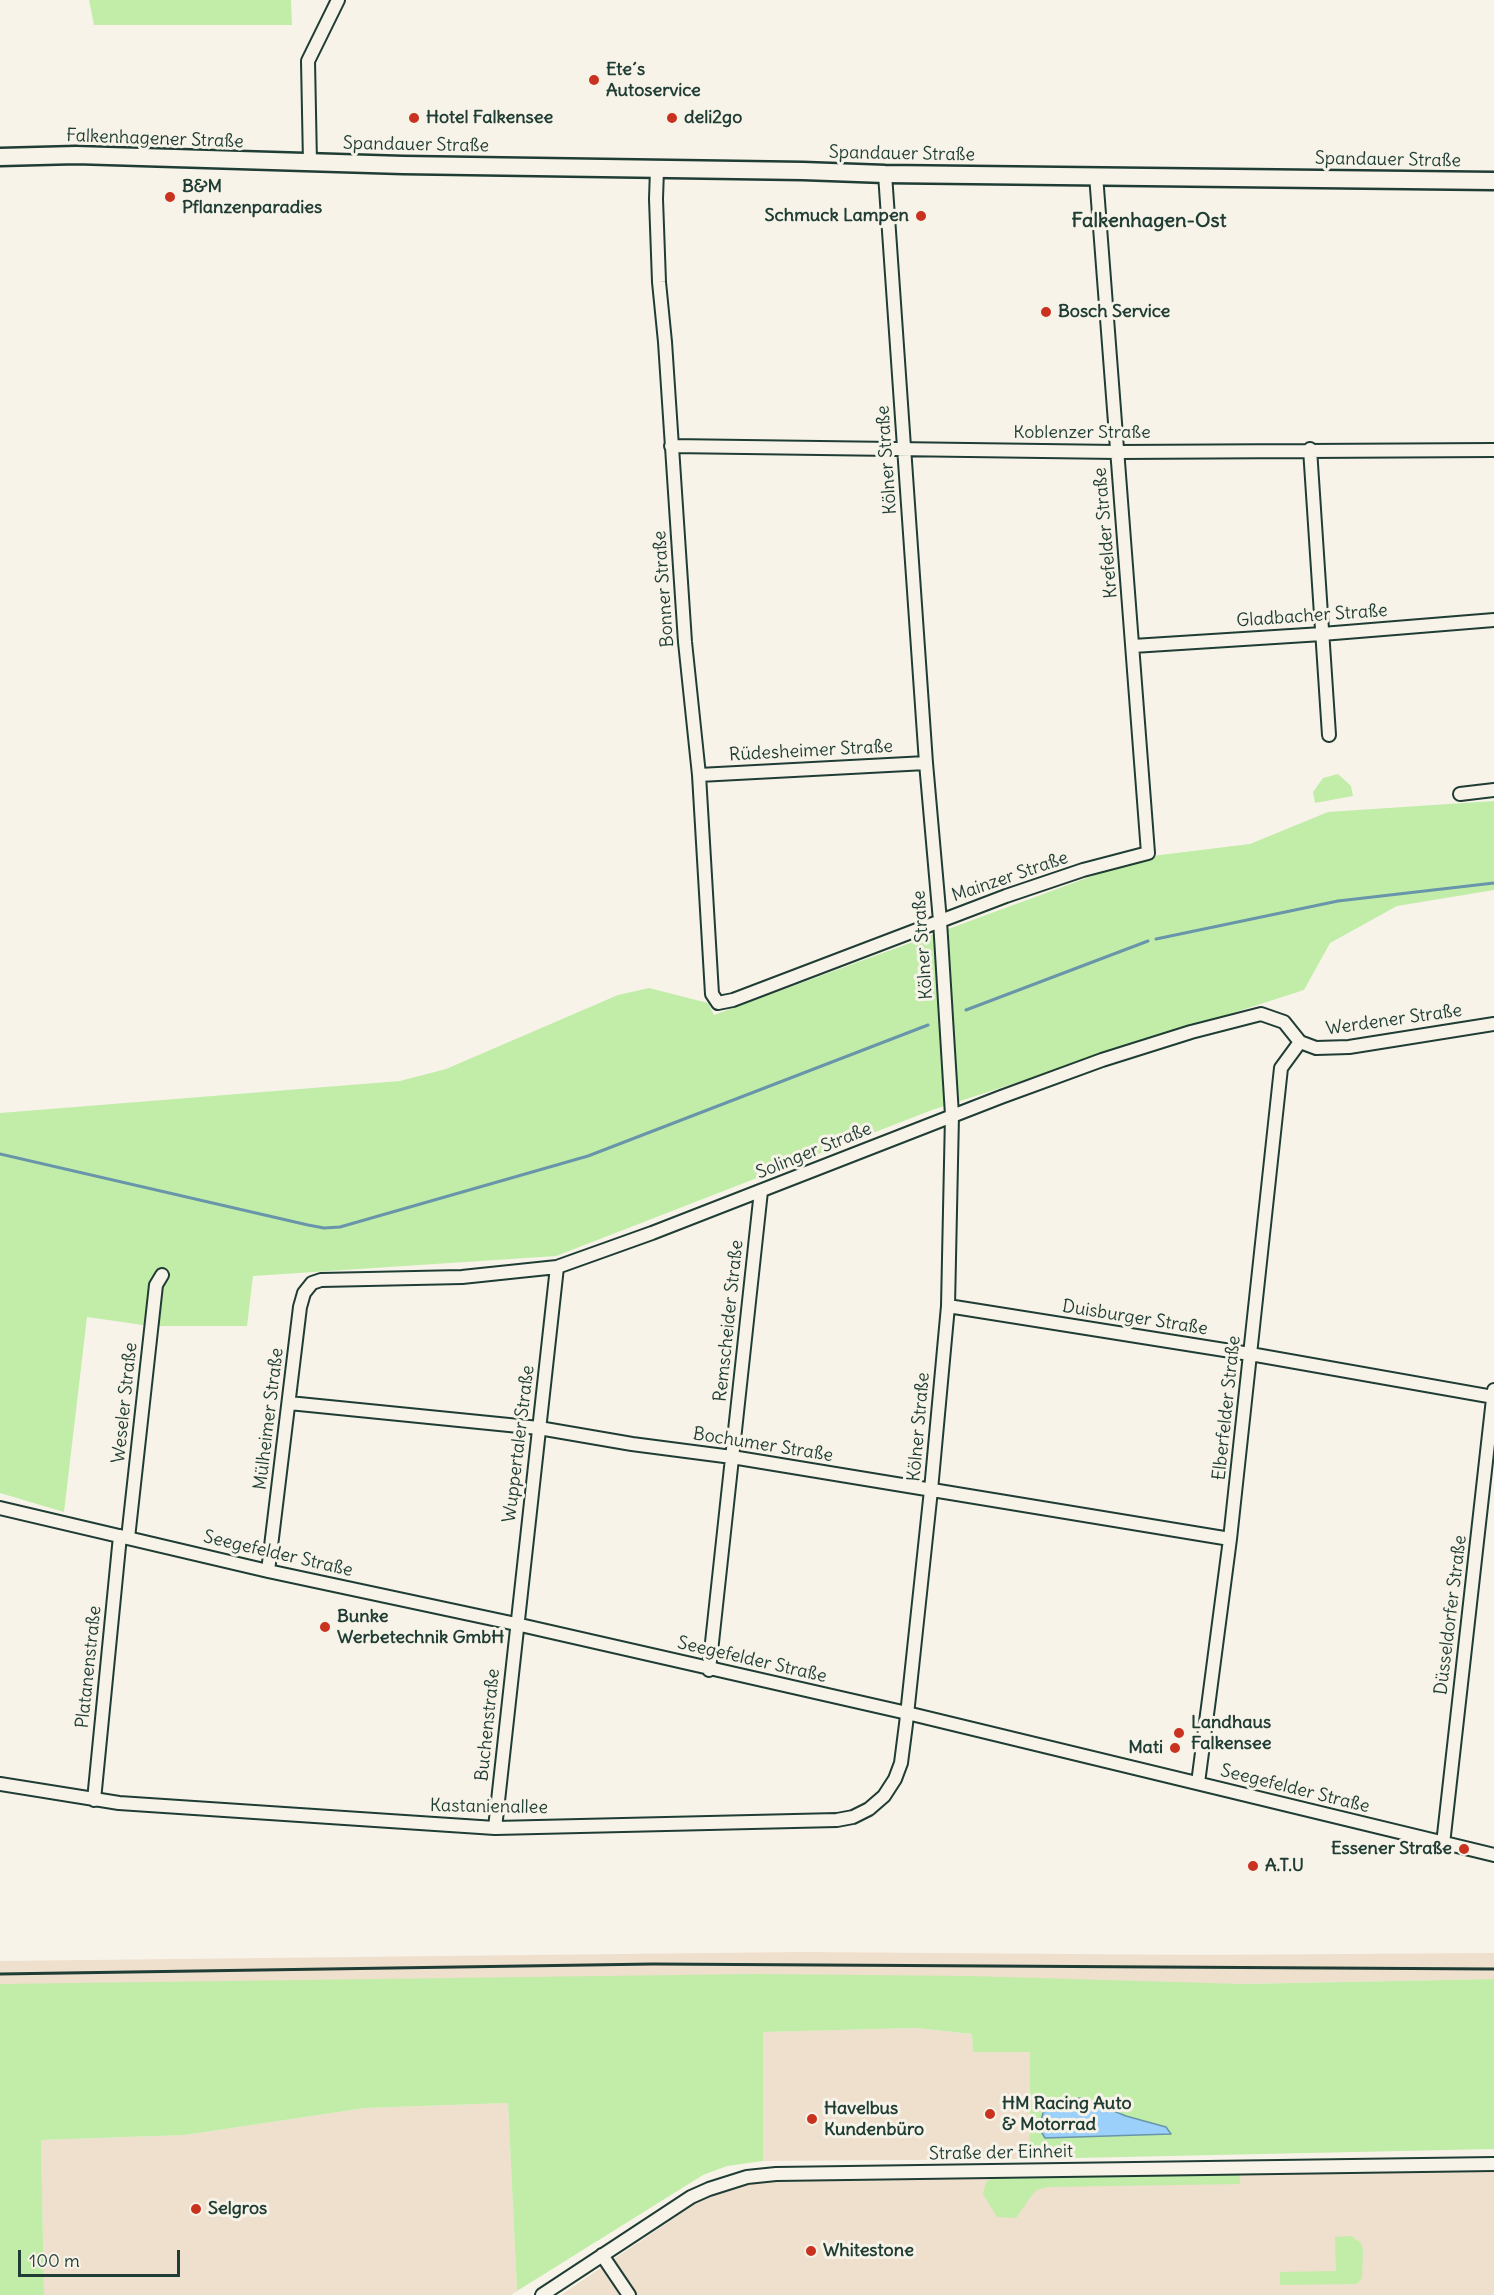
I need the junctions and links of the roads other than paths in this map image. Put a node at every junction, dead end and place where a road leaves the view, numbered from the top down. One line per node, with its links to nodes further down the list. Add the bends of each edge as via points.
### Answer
1 (338, 0): 3 (street, via 308,61)
2 (0, 158): 3 (main road, Falkenhagener Straße, via 76,155)
3 (310, 163): 4 (main road, Spandauer Straße)
4 (657, 170): 5 (main road, Spandauer Straße); 8 (street, Bonner Straße, via 659,282)
5 (885, 174): 6 (main road, Spandauer Straße); 10 (street, Kölner Straße)
6 (1096, 175): 7 (main road, Spandauer Straße); 12 (street, Krefelder Straße)
7 (1494, 181)
8 (671, 446): 10 (street, Koblenzer Straße); 18 (street, Bonner Straße)
9 (1310, 449): 11 (street, Koblenzer Straße); 12 (street, Koblenzer Straße); 14 (street)
10 (904, 450): 12 (street, Koblenzer Straße); 17 (street, Kölner Straße)
11 (1494, 450)
12 (1117, 452): 15 (street, Krefelder Straße)
13 (1494, 620): 14 (street, Gladbacher Straße)
14 (1322, 634): 15 (street, Gladbacher Straße); 16 (street)
15 (1133, 646): 21 (street, Krefelder Straße)
16 (1329, 735)
17 (926, 763): 18 (street, Rüdesheimer Straße); 22 (street, Kölner Straße)
18 (699, 775): 23 (street, Bonner Straße, via 712,994)
19 (1494, 790): 20 (street)
20 (1460, 794)
21 (1148, 853): 22 (street, Mainzer Straße, via 1083,870)
22 (940, 921): 23 (street, Mainzer Straße); 26 (street, Kölner Straße)
23 (718, 1004)
24 (1494, 1024): 25 (street, Werdener Straße, via 1349,1047 1316,1048)
25 (1300, 1042): 26 (street, Solinger Straße, via 1284,1022 1261,1014 1102,1060); 32 (street, Elberfelder Straße, via 1281,1068)
26 (952, 1115): 27 (street, Solinger Straße); 31 (street, Kölner Straße)
27 (761, 1191): 28 (street, Solinger Straße); 37 (street, Remscheider Straße)
28 (557, 1267): 30 (street, Solinger Straße, via 462,1277); 36 (street, Wuppertaler Straße)
29 (162, 1275): 40 (street, Weseler Straße, via 156,1285)
30 (321, 1280): 35 (street, Mülheimer Straße, via 312,1283 304,1293 300,1307)
31 (948, 1306): 32 (street, Duisburger Straße); 38 (street, Kölner Straße)
32 (1251, 1354): 34 (street, Duisburger Straße); 41 (street, Elberfelder Straße)
33 (1494, 1390): 34 (street, Düsseldorfer Straße)
34 (1494, 1396): 50 (street, Düsseldorfer Straße)
35 (289, 1403): 36 (street, Bochumer Straße); 42 (street, Mülheimer Straße)
36 (539, 1428): 37 (street, Bochumer Straße); 43 (street, Wuppertaler Straße)
37 (732, 1457): 38 (street, Bochumer Straße); 44 (street, Remscheider Straße)
38 (932, 1490): 41 (street, Bochumer Straße); 45 (street, Kölner Straße)
39 (0, 1508): 40 (street, Seegefelder Straße)
40 (124, 1537): 42 (street, Seegefelder Straße); 48 (street, Platanenstraße)
41 (1230, 1539): 46 (street, Elberfelder Straße)
42 (268, 1572): 43 (street, Seegefelder Straße)
43 (516, 1624): 44 (street, Seegefelder Straße); 49 (street, Buchenstraße)
44 (709, 1670): 45 (street, Seegefelder Straße)
45 (906, 1713): 46 (street, Seegefelder Straße); 49 (street, Kastanienallee, via 896,1779 884,1796 853,1817)
46 (1198, 1783): 50 (street, Seegefelder Straße)
47 (0, 1784): 48 (street, Kastanienallee)
48 (94, 1800): 49 (street, Kastanienallee)
49 (495, 1828)
50 (1443, 1844): 51 (street, Seegefelder Straße)
51 (1494, 1855)
52 (1494, 2164): 53 (street, Straße der Einheit, via 761,2175 731,2181 692,2197)
53 (602, 2255): 54 (street, Straße der Einheit); 55 (street)
54 (542, 2295)
55 (629, 2295)

